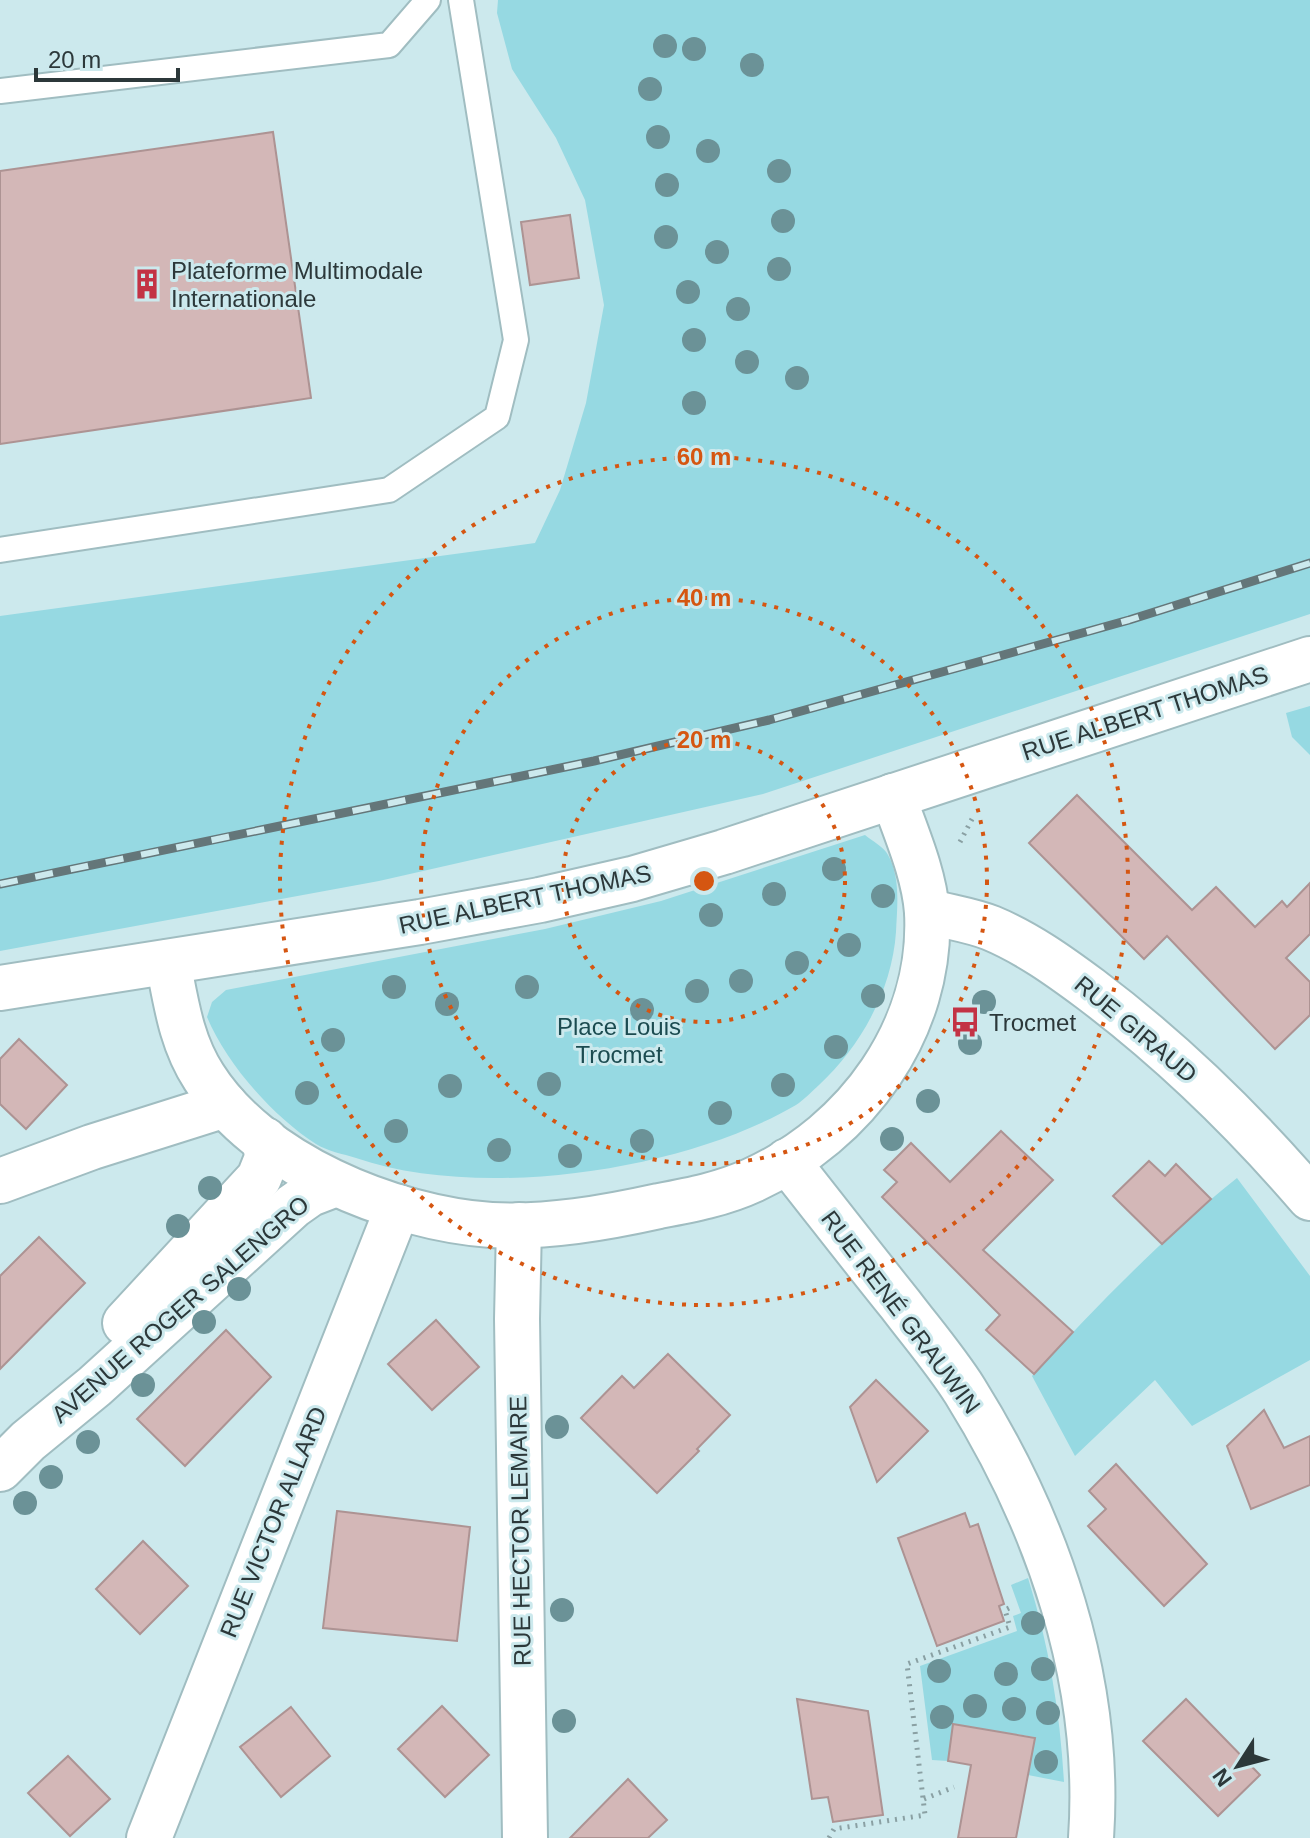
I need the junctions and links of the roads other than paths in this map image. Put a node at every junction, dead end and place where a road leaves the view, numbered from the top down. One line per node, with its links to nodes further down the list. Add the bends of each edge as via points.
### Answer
1 (428, 0): 3 (lane, via 389,45)
2 (461, 0): 4 (lane, via 516,340 497,417 389,490)
3 (0, 91)
4 (0, 550)
5 (1310, 659): 6 (street, RUE ALBERT THOMAS)
6 (893, 796): 7 (street); 8 (street, RUE ALBERT THOMAS, via 632,879 540,900)
7 (927, 911): 12 (street, via 917,996 884,1069 859,1103); 15 (street, RUE GIRAUD, via 990,928 1029,947 1096,993 1215,1096)
8 (168, 962): 9 (street, RUE ALBERT THOMAS); 10 (street, via 181,1028 204,1078)
9 (0, 988)
10 (225, 1105): 11 (street); 13 (street)
11 (265, 1140): 14 (street); 18 (street, AVENUE ROGER SALENGRO, via 267,1158 259,1178 97,1353)
12 (787, 1161): 17 (street, via 752,1181 710,1195 580,1220); 21 (street, RUE RENÉ GRAUWIN, via 964,1389 1015,1482 1070,1630 1087,1707 1093,1754)
13 (0, 1181)
14 (336, 1184): 16 (street); 18 (street, AVENUE ROGER SALENGRO, via 293,1206)
15 (1310, 1198)
16 (398, 1207): 17 (street, via 478,1223); 19 (street, RUE VICTOR ALLARD)
17 (519, 1225): 20 (street, RUE HECTOR LEMAIRE)
18 (14, 1455)
19 (149, 1838)
20 (525, 1838)
21 (1091, 1838)

